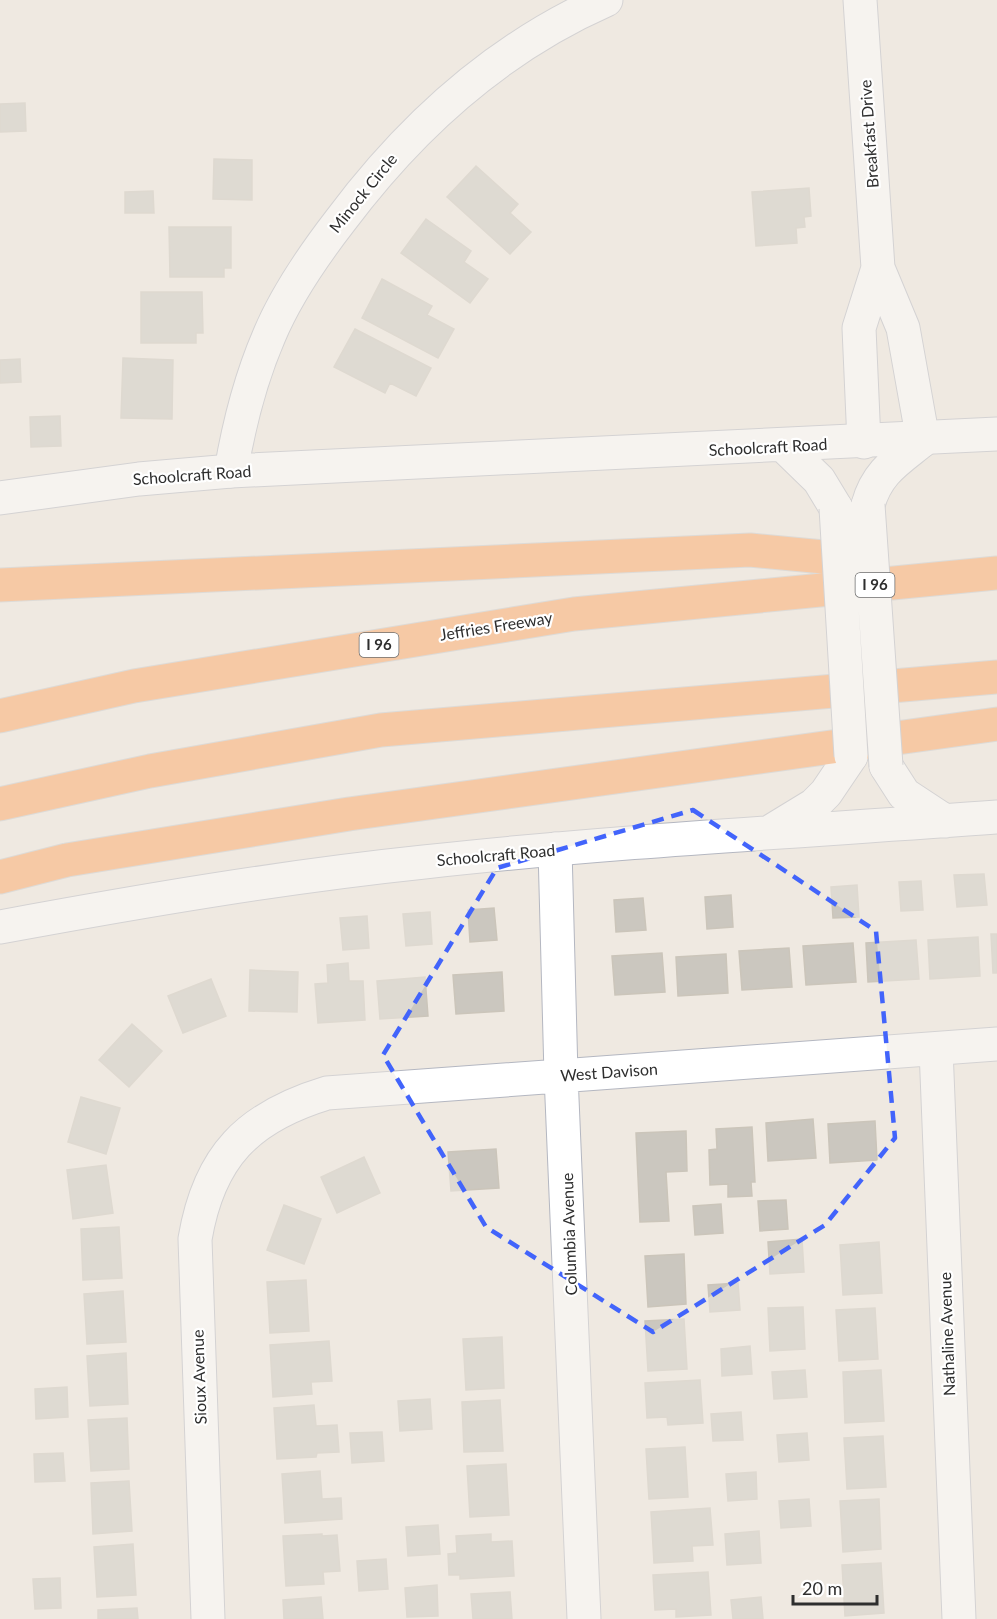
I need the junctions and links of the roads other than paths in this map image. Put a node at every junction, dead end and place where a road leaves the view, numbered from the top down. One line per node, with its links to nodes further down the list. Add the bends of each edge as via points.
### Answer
1 (860, 0): 3 (street, Breakfast Drive)
2 (586, 4): 8 (street, Minock Circle, via 453,96 358,196 292,290 270,334 241,418)
3 (878, 268): 5 (street, Breakfast Drive, via 903,328); 6 (street, Breakfast Drive, via 859,328)
4 (997, 434): 5 (street, Schoolcraft Road)
5 (923, 440): 6 (street, Schoolcraft Road); 17 (street, bridge, via 886,470 874,485 868,505 886,766 904,794)
6 (864, 442): 7 (street, Schoolcraft Road)
7 (784, 446): 8 (street, Schoolcraft Road); 18 (street, bridge, via 819,480 836,508 850,756 814,805)
8 (231, 471): 9 (street, Schoolcraft Road, via 127,480)
9 (0, 498)
10 (994, 574): 11 (highway, via 750,550); 13 (highway, Jeffries Freeway / I 96, via 574,614 134,686)
11 (0, 585)
12 (997, 677): 15 (highway, via 381,730 150,771)
13 (0, 716)
14 (997, 724): 20 (highway, via 349,814 67,860)
15 (0, 804)
16 (997, 818): 17 (street, Schoolcraft Road)
17 (945, 821): 18 (street, Schoolcraft Road)
18 (766, 834): 19 (street, Schoolcraft Road)
19 (555, 849): 21 (street, Schoolcraft Road, via 289,879); 24 (street, Columbia Avenue)
20 (0, 877)
21 (0, 927)
22 (997, 1044): 23 (street, West Davison)
23 (936, 1049): 24 (street, West Davison); 28 (street, Nathaline Avenue)
24 (561, 1075): 25 (street, West Davison, via 327,1093 292,1103 260,1121); 27 (street, Columbia Avenue)
25 (236, 1144): 26 (street, Sioux Avenue, via 213,1176 200,1210 195,1239)
26 (208, 1619)
27 (584, 1619)
28 (959, 1619)

